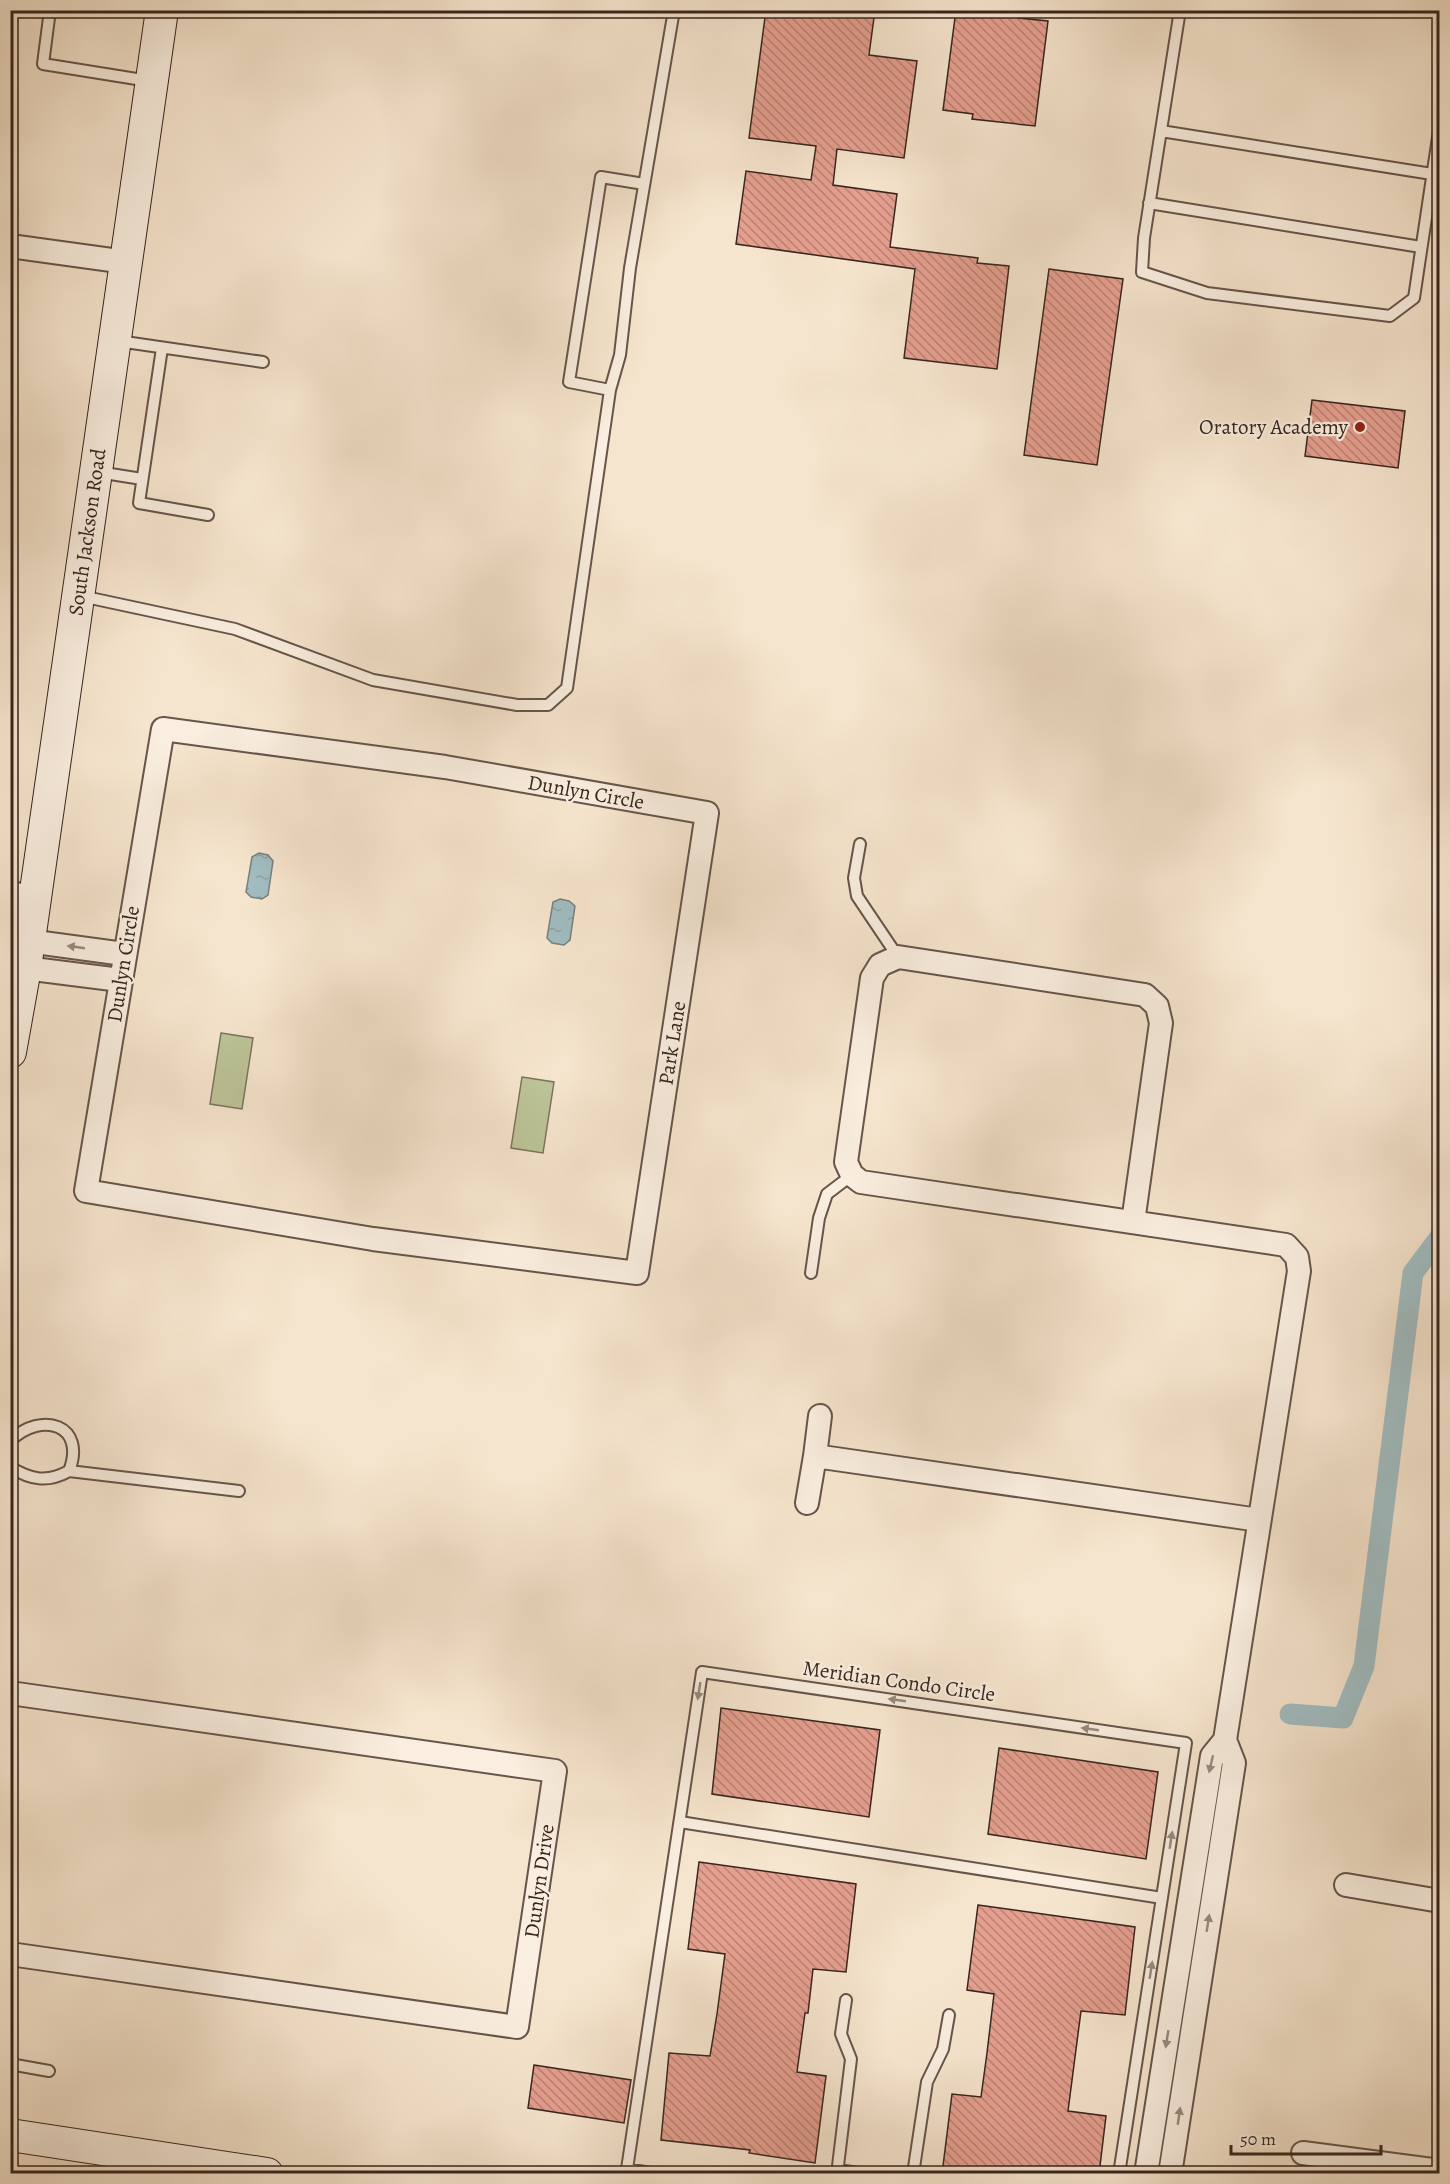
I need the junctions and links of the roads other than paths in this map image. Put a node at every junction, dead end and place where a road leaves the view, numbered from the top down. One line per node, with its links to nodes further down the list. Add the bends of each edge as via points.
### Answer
1 (50, 10): 5 (lane, via 42,64)
2 (162, 10): 5 (main road, South Jackson Road)
3 (674, 10): 9 (lane)
4 (1180, 10): 7 (lane)
5 (151, 82): 13 (main road, South Jackson Road)
6 (1440, 124): 8 (lane)
7 (1161, 131): 8 (lane); 10 (lane)
8 (1432, 174): 12 (lane)
9 (644, 184): 17 (lane, via 620,354); 17 (lane, via 602,177 569,382)
10 (1149, 203): 12 (lane); 12 (lane, via 1142,272 1207,292 1390,316 1414,298)
11 (10, 246): 13 (street)
12 (1422, 247)
13 (126, 262): 14 (main road, South Jackson Road)
14 (114, 341): 15 (lane); 18 (main road, South Jackson Road)
15 (162, 348): 16 (lane); 19 (lane)
16 (263, 362)
17 (610, 390): 21 (lane, via 567,688 548,705 518,705 373,680 235,629)
18 (96, 472): 19 (lane); 21 (main road, South Jackson Road)
19 (142, 479): 20 (lane, via 139,503)
20 (208, 515)
21 (78, 596): 24 (main road, South Jackson Road)
22 (707, 813): 26 (street, Dunlyn Circle, via 445,767 163,729); 32 (street, Park Lane)
23 (860, 844): 27 (lane, via 854,879 857,896)
24 (23, 895): 25 (main road, South Jackson Road)
25 (27, 954): 26 (street, one-way to 25); 28 (street); 29 (main road, South Jackson Road)
26 (124, 954): 28 (street, Dunlyn Circle)
27 (898, 957): 30 (street, via 880,965 872,978 846,1162); 31 (street, via 1145,995 1157,1006 1161,1023)
28 (120, 980): 32 (street, Dunlyn Circle, via 86,1191 373,1239)
29 (10, 1052)
30 (852, 1175): 31 (street, via 861,1182); 33 (lane, via 827,1194 819,1218)
31 (1133, 1222): 41 (street, via 1286,1245 1297,1257 1299,1271)
32 (637, 1273)
33 (811, 1273)
34 (820, 1416): 36 (street)
35 (10, 1441): 38 (lane, via 26,1428 44,1423 58,1425 68,1435 72,1447)
36 (815, 1456): 40 (street); 41 (street)
37 (10, 1467): 38 (lane, via 29,1478 42,1480)
38 (69, 1471): 39 (lane)
39 (239, 1491)
40 (807, 1503)
41 (1259, 1520): 50 (street, via 1225,1740 1234,1763)
42 (10, 1694): 47 (street, Dunlyn Drive, via 555,1771 518,2027)
43 (680, 1822): 45 (lane); 45 (lane, Meridian Condo Circle, one-way to 43, via 1185,1743 702,1672); 59 (lane, Meridian Condo Circle, via 627,2169)
44 (1346, 1885): 46 (street)
45 (1162, 1898): 61 (lane, Meridian Condo Circle, one-way to 45)
46 (1440, 1900)
47 (10, 1954)
48 (846, 2000): 56 (lane, via 841,2034 851,2059)
49 (949, 2015): 60 (lane, via 943,2049 927,2082)
50 (1182, 2015): 62 (street, one-way to 62); 63 (street, one-way to 50)
51 (10, 2064): 52 (lane)
52 (49, 2071)
53 (10, 2135): 58 (main road)
54 (1303, 2153): 55 (street)
55 (1440, 2171)
56 (837, 2172): 57 (lane)
57 (859, 2173)
58 (267, 2174)
59 (656, 2174)
60 (913, 2174)
61 (1119, 2174)
62 (1146, 2174)
63 (1170, 2174)

